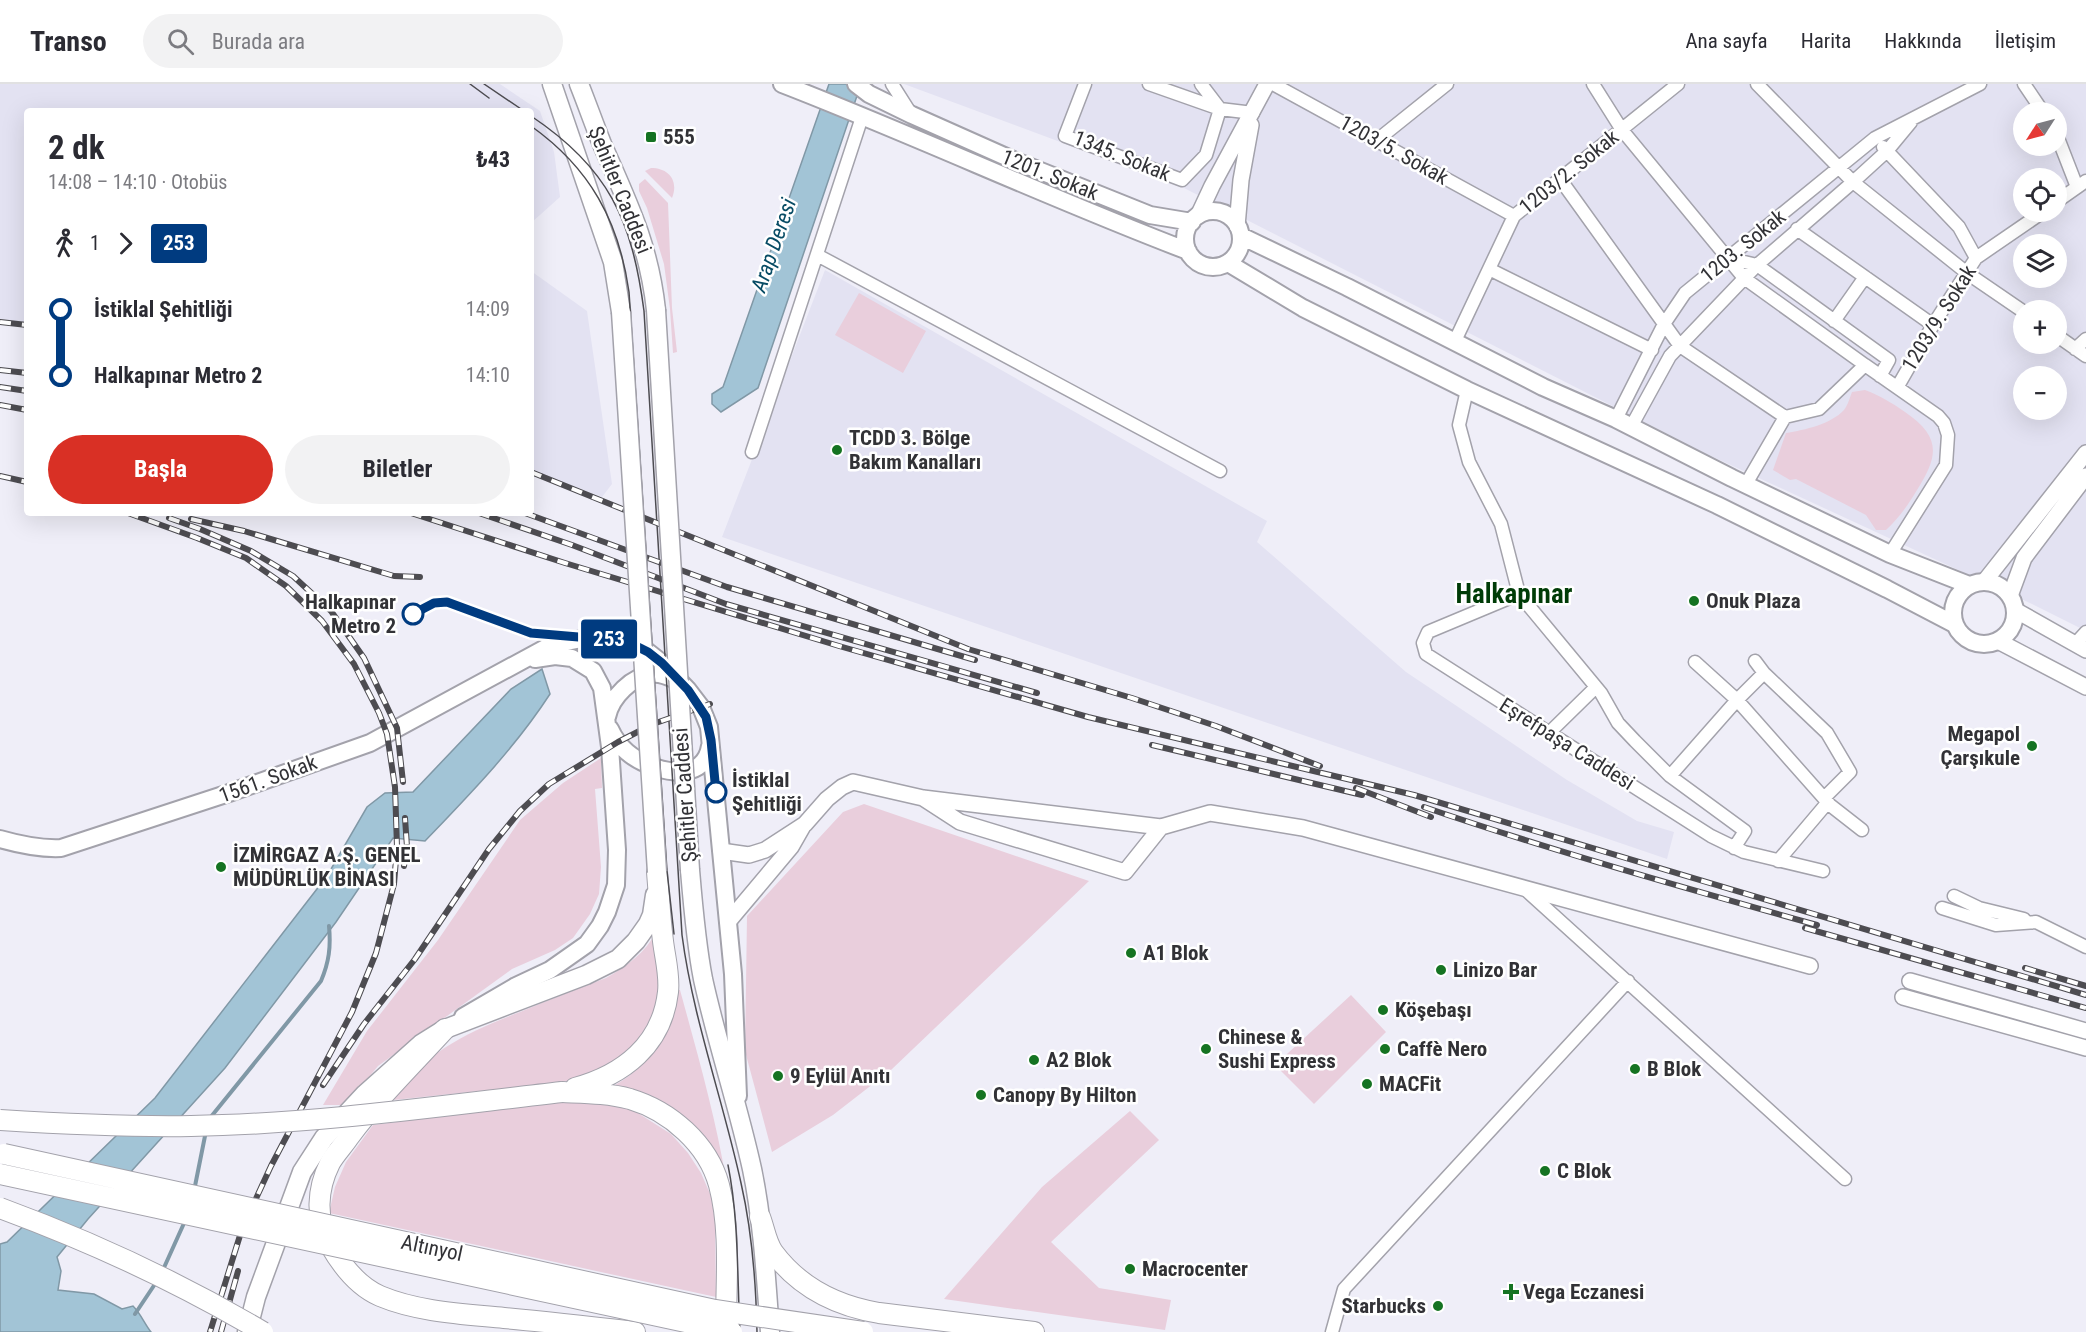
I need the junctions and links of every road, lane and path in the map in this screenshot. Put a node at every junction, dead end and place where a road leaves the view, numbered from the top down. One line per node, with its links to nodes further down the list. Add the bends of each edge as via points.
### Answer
1 (552, 84): 100 (main road, Şehitler Caddesi, bridge, via 613,262 621,312)
2 (579, 84): 115 (main road, Şehitler Caddesi, bridge, via 632,211 652,275 694,914 703,978)
3 (782, 84): 22 (main road)
4 (892, 84): 20 (street)
5 (1085, 84): 18 (street, 1345. Sokak, via 1065,136 1182,180 1206,155)
6 (1149, 84): 18 (street)
7 (1201, 84): 18 (street)
8 (1268, 84): 19 (street)
9 (1447, 84): 25 (street)
10 (1593, 84): 23 (street)
11 (1678, 84): 23 (street, 1203/2. Sokak)
12 (1757, 84): 28 (street)
13 (1980, 84): 21 (street, 1203. Sokak)
14 (2024, 84): 17 (street)
15 (1281, 86): 25 (street, 1203/5. Sokak)
16 (863, 89): 20 (main road, 1201. Sokak)
17 (2036, 102)
18 (1220, 109): 19 (street)
19 (1253, 113): 34 (street); 37 (street, via 1241,180)
20 (912, 115): 34 (main road, 1201. Sokak, via 1150,215)
21 (1916, 116): 24 (street, 1203. Sokak); 26 (street, 1203. Sokak)
22 (862, 117): 38 (main road); 39 (street)
23 (1622, 130): 29 (street, 1203/2. Sokak); 40 (street)
24 (1875, 138): 26 (street); 28 (street, 1203. Sokak)
25 (1376, 141): 33 (street, 1203/5. Sokak)
26 (1887, 151): 30 (street, 1203. Sokak); 41 (street, via 1959,227)
27 (2067, 155): 31 (street)
28 (1839, 169): 30 (street); 40 (street, 1203. Sokak)
29 (1560, 179): 33 (street, 1203/2. Sokak); 50 (street)
30 (1853, 182): 36 (street, 1203. Sokak); 45 (street)
31 (2082, 184): 32 (street)
32 (2067, 194)
33 (1514, 216): 44 (street, 1203/2. Sokak)
34 (1195, 219): 37 (main road, via 1216,212 1232,219); 38 (main road, via 1186,236)
35 (2028, 222): 41 (street, 1203/9. Sokak)
36 (1797, 229): 43 (street, 1203. Sokak); 46 (street)
37 (1239, 231): 42 (main road, via 1238,252); 53 (main road)
38 (1188, 251): 42 (main road, via 1193,259 1210,267)
39 (817, 255): 65 (street); 67 (street)
40 (1727, 258): 43 (street); 47 (street); 50 (street, 1203. Sokak, via 1685,293)
41 (1976, 258): 45 (street, 1203/9. Sokak)
42 (1228, 263): 62 (main road, via 1303,308)
43 (1757, 266): 47 (street, 1203. Sokak); 49 (street)
44 (1489, 269): 53 (street, 1203/2. Sokak); 57 (street)
45 (1967, 273): 48 (street); 51 (street, 1203/9. Sokak)
46 (1865, 277): 49 (street); 51 (street)
47 (1744, 278): 55 (street, 1203. Sokak); 59 (street)
48 (2013, 304)
49 (1834, 321): 60 (street, via 1889,360)
50 (1664, 324): 55 (street); 57 (street, 1203. Sokak)
51 (1933, 325): 61 (street, 1203/9. Sokak)
52 (2086, 339): 56 (street)
53 (1454, 343): 64 (main road)
54 (2067, 343): 56 (street)
55 (1680, 345): 63 (street); 64 (street, 1203. Sokak)
56 (2075, 349): 58 (street)
57 (1652, 351): 64 (street, 1203. Sokak)
58 (2086, 356)
59 (1864, 365): 60 (street); 63 (street, via 1819,409)
60 (1880, 376): 61 (street)
61 (1898, 386): 70 (street, via 1944,423 1948,449 1946,465)
62 (1467, 390): 72 (street, via 1460,425 1469,462 1500,524); 74 (main road, via 1717,505)
63 (1785, 417): 68 (street)
64 (1623, 423): 68 (main road)
65 (752, 452)
66 (2086, 453): 71 (street)
67 (1220, 471)
68 (1746, 484): 70 (main road)
69 (2084, 485): 73 (street, via 2024,558)
70 (1890, 554): 71 (main road)
71 (1977, 584): 73 (main road, via 1999,586); 74 (main road, via 1958,595 1953,609)
72 (1519, 594): 83 (street); 87 (street, Eşrefpaşa Caddesi, via 1432,630 1423,646 1429,657)
73 (2012, 603): 76 (main road, via 2014,618 2009,632); 77 (street)
74 (1954, 624): 76 (main road, via 1969,641 1983,645)
75 (2086, 632): 77 (street)
76 (1998, 641): 84 (street)
77 (2081, 647)
78 (522, 661): 82 (main road, 1561. Sokak, via 557,644 588,638 614,640 648,652); 86 (main road, via 564,656 580,662 598,679); 95 (main road, 1561. Sokak, via 370,743 230,793 61,848 43,849)
79 (1755, 661): 81 (street)
80 (1695, 662): 85 (street)
81 (1764, 674): 85 (street); 91 (street, via 1827,733 1850,772)
82 (682, 684): 86 (main road, via 664,675 642,677 616,697 608,710); 88 (main road, via 701,707)
83 (1596, 687): 87 (street); 89 (street, via 1618,723)
84 (2086, 687)
85 (1737, 700): 89 (street); 91 (street)
86 (607, 722): 88 (main road, via 627,752 665,771 682,772 700,764 708,756); 111 (main road, via 618,871 613,898 600,926 569,958)
87 (1550, 732): 96 (street, Eşrefpaşa Caddesi)
88 (711, 740): 97 (main road)
89 (1670, 776): 96 (street, via 1745,831)
90 (923, 798): 92 (street, via 853,782 827,799); 93 (street); 93 (street, via 960,822 1125,872)
91 (1826, 800): 94 (street); 98 (street)
92 (805, 824): 97 (street, via 765,850 749,855); 104 (street, via 791,847)
93 (1161, 827): 101 (street, via 1210,813 1302,828)
94 (1862, 830)
95 (0, 839)
96 (1734, 848): 98 (street, Eşrefpaşa Caddesi)
97 (721, 851): 104 (main road)
98 (1778, 861): 99 (street, Eşrefpaşa Caddesi)
99 (1823, 871)
100 (657, 872): 111 (main road, Şehitler Caddesi, via 648,924 618,959); 114 (highway, via 669,977 664,1012 645,1047 632,1061 607,1077)
101 (1527, 891): 107 (street); 108 (street)
102 (1954, 896): 105 (street, via 1979,909)
103 (1942, 908): 105 (street, via 1996,925)
104 (728, 921): 115 (main road)
105 (2036, 922): 106 (street)
106 (2086, 947)
107 (1810, 966)
108 (1628, 981): 119 (street); 130 (street, via 1344,1289)
109 (1910, 981): 112 (street)
110 (1903, 997): 113 (street)
111 (445, 1029): 122 (main road, Şehitler Caddesi, via 420,1044 364,1094 324,1138 302,1172 273,1247); 124 (highway, via 396,1081 330,1162 319,1193 319,1211 324,1236 340,1263 358,1283 407,1305)
112 (2086, 1031)
113 (2086, 1048)
114 (562, 1092): 116 (highway, bridge, via 253,1124 140,1126); 125 (highway, via 603,1094 649,1106 681,1127 709,1161 719,1183 726,1237)
115 (739, 1111): 121 (main road, Şehitler Caddesi)
116 (0, 1120)
117 (2, 1153): 128 (highway, Altınyol, bridge, via 705,1307)
118 (0, 1174): 126 (highway, Altınyol, bridge)
119 (1845, 1179)
120 (0, 1208): 123 (highway, bridge, via 112,1254)
121 (760, 1217): 127 (main road, Şehitler Caddesi); 129 (highway, via 772,1250 791,1271 817,1293 837,1302 859,1310)
122 (247, 1332)
123 (263, 1332)
124 (635, 1332)
125 (726, 1332)
126 (732, 1332)
127 (770, 1332)
128 (863, 1332)
129 (1034, 1332)
130 (1332, 1332)

